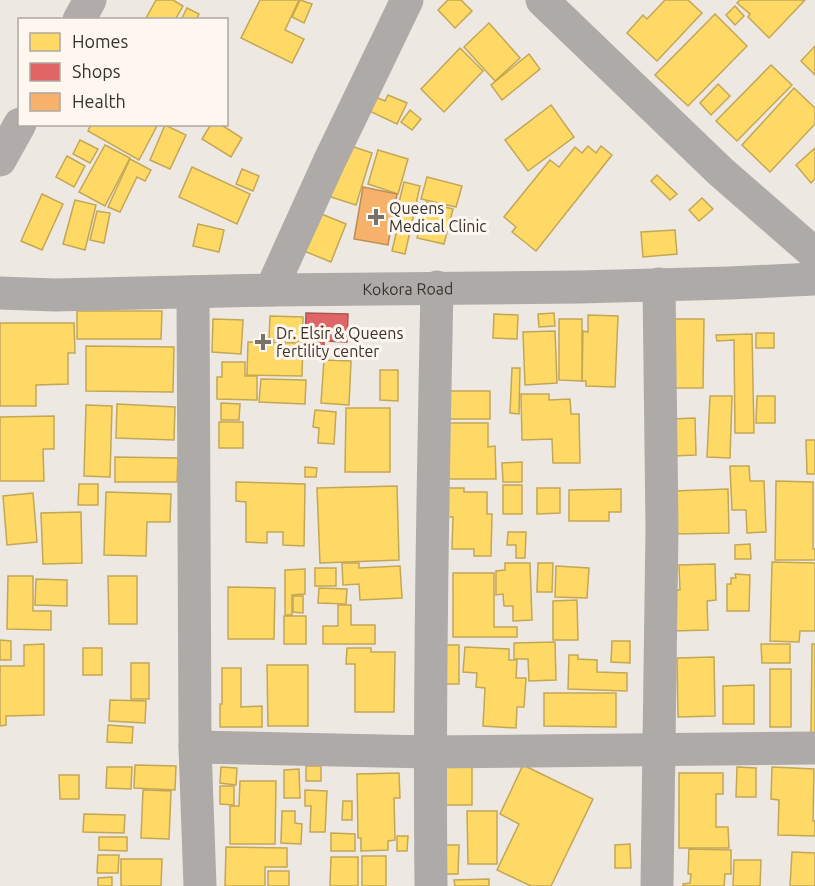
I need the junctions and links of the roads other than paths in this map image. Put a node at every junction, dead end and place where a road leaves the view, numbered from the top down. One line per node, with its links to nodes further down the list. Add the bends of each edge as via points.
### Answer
1 (90, 0): 4 (main road)
2 (407, 0): 11 (street)
3 (542, 0): 7 (street, via 721,172)
4 (80, 18)
5 (19, 126): 6 (main road)
6 (0, 160)
7 (815, 254)
8 (815, 279): 9 (street, Kokora Road)
9 (659, 284): 10 (street, Kokora Road); 16 (street)
10 (437, 287): 11 (street, Kokora Road); 17 (street)
11 (271, 290): 12 (street, Kokora Road)
12 (193, 292): 13 (street, Kokora Road); 14 (street)
13 (0, 293)
14 (195, 747): 17 (street); 18 (street)
15 (815, 748): 16 (street)
16 (659, 749): 17 (street); 20 (street)
17 (430, 752): 19 (street)
18 (200, 886)
19 (431, 886)
20 (657, 886)

